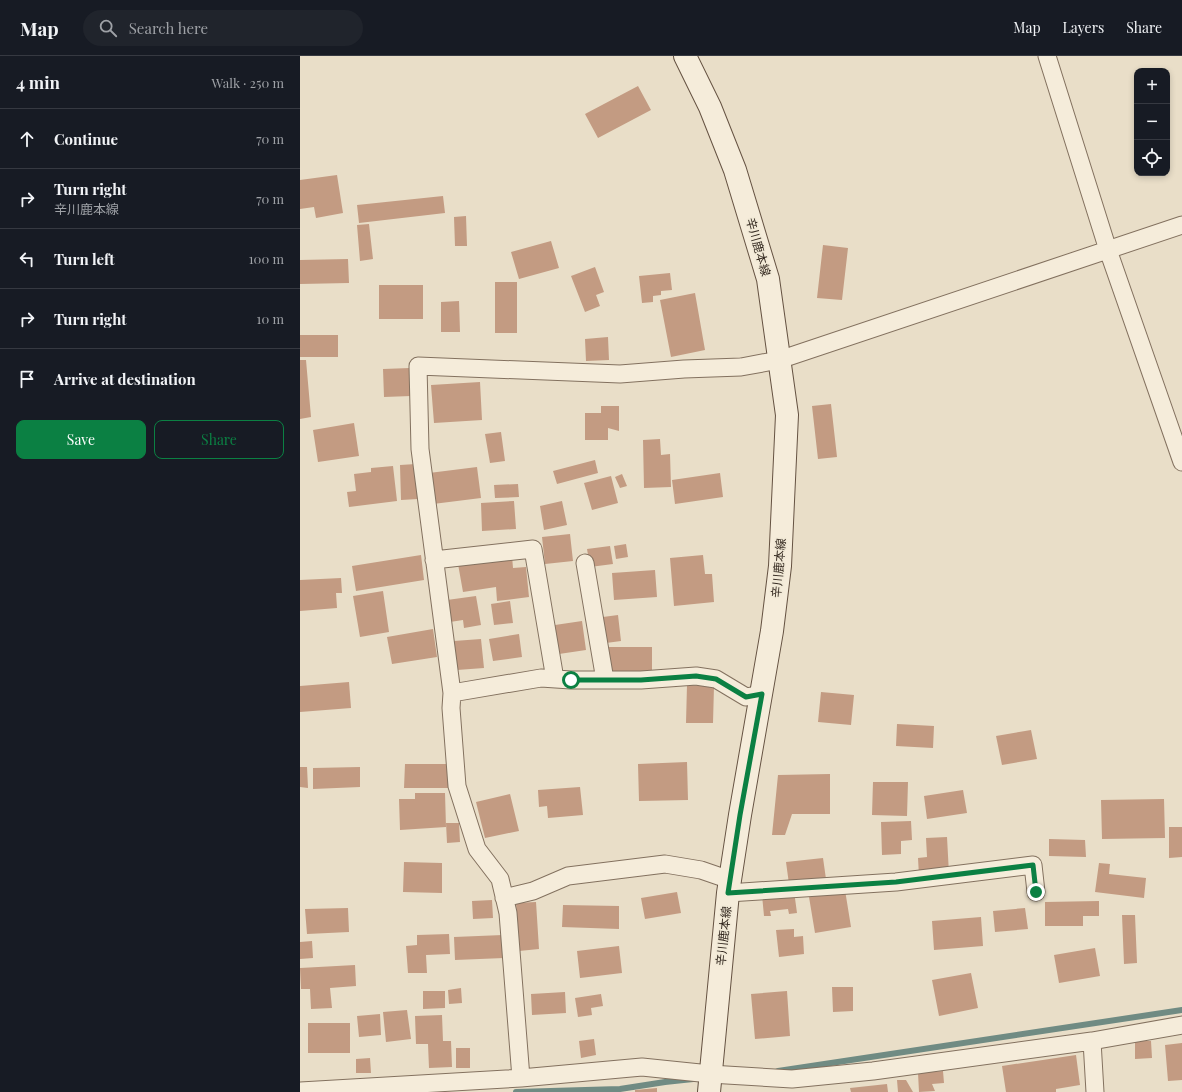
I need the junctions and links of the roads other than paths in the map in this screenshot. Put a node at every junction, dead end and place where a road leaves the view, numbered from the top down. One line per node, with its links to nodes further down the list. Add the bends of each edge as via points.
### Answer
1 (685, 56): 5 (main road, 辛川鹿本線, via 710,107 735,170 768,279)
2 (1047, 56): 4 (street)
3 (1182, 225): 4 (street)
4 (1108, 250): 5 (street); 6 (street)
5 (779, 360): 7 (street, via 741,367 620,374 418,366 420,449); 12 (main road, 辛川鹿本線, via 786,415 781,552)
6 (1182, 462)
7 (434, 560): 9 (street, via 533,549); 11 (street)
8 (585, 563): 10 (street)
9 (555, 679): 10 (street); 11 (street, via 541,678)
10 (605, 680): 12 (street, via 696,676 716,679 746,697)
11 (452, 692): 15 (street, via 457,786 477,849 500,879)
12 (762, 694): 13 (main road, 辛川鹿本線)
13 (729, 886): 14 (street, via 896,882 1033,865); 15 (street, via 701,870 665,864 568,876 533,891); 19 (main road, 辛川鹿本線)
14 (1036, 892)
15 (504, 898): 18 (street, via 508,913)
16 (1182, 1025): 17 (street)
17 (1092, 1041): 19 (street, via 873,1071 792,1079); 21 (street)
18 (521, 1078): 19 (street, via 642,1067); 20 (street)
19 (709, 1083)
20 (300, 1091)
21 (1095, 1092)

